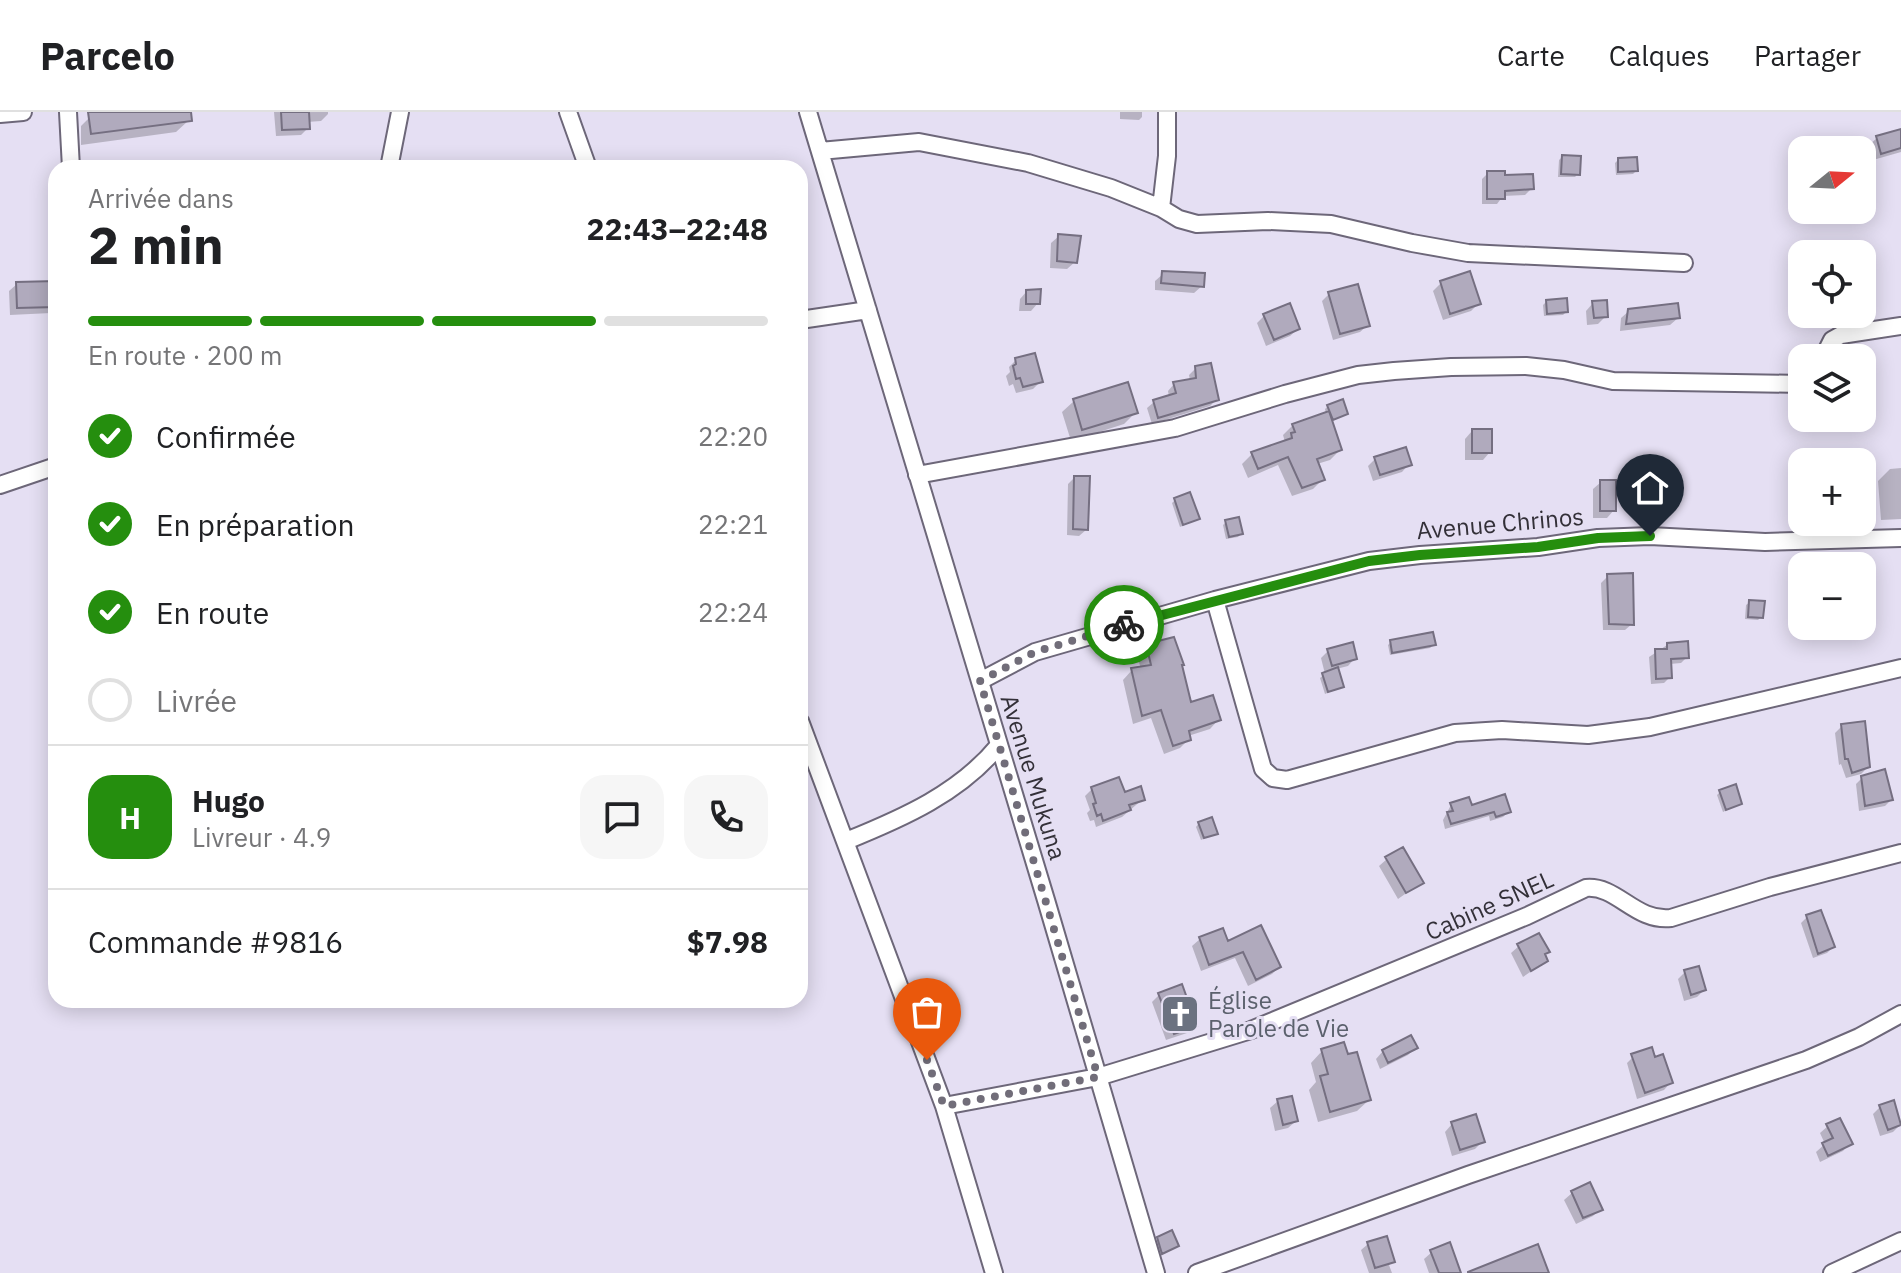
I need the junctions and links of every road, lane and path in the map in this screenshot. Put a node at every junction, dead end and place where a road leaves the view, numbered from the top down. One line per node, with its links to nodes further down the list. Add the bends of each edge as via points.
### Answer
1 (23, 112): 7 (street)
2 (68, 112): 9 (street)
3 (400, 112): 10 (street)
4 (568, 112): 11 (street)
5 (808, 112): 8 (street, Avenue Mukuna)
6 (1167, 112): 12 (street)
7 (0, 114)
8 (820, 151): 12 (street, via 919,142 1028,163); 14 (street, Avenue Mukuna)
9 (71, 160)
10 (391, 160)
11 (585, 160)
12 (1161, 208): 13 (street, via 1197,224 1331,224 1468,253)
13 (1684, 263)
14 (868, 310): 15 (street); 20 (street, Avenue Mukuna)
15 (808, 319)
16 (1901, 326): 17 (street, via 1841,335)
17 (1830, 344)
18 (1788, 384): 20 (street, via 1624,382 1526,366 1394,371 1358,375 1175,428)
19 (48, 469): 21 (street)
20 (917, 475): 25 (street, Avenue Mukuna)
21 (0, 485)
22 (1901, 538): 23 (street, Avenue Chrinos, via 1598,538 1369,561)
23 (1215, 600): 24 (street, via 1263,769 1287,780 1455,733 1588,735 1650,727); 25 (street, Avenue Chrinos, via 1035,652)
24 (1901, 668)
25 (980, 681): 27 (street, Avenue Mukuna)
26 (808, 742): 28 (street)
27 (999, 745): 28 (street, via 980,768 910,815); 31 (street, Avenue Mukuna)
28 (846, 841): 32 (street)
29 (1901, 853): 31 (street, Cabine SNEL, via 1671,918 1645,915 1596,887 1586,888 1251,1030)
30 (1901, 1014): 36 (street, via 1806,1060)
31 (1098, 1077): 32 (street, Cabine SNEL); 35 (street, Avenue Mukuna)
32 (944, 1106): 34 (street)
33 (1901, 1241): 37 (street)
34 (994, 1273)
35 (1156, 1273)
36 (1197, 1273)
37 (1832, 1273)

